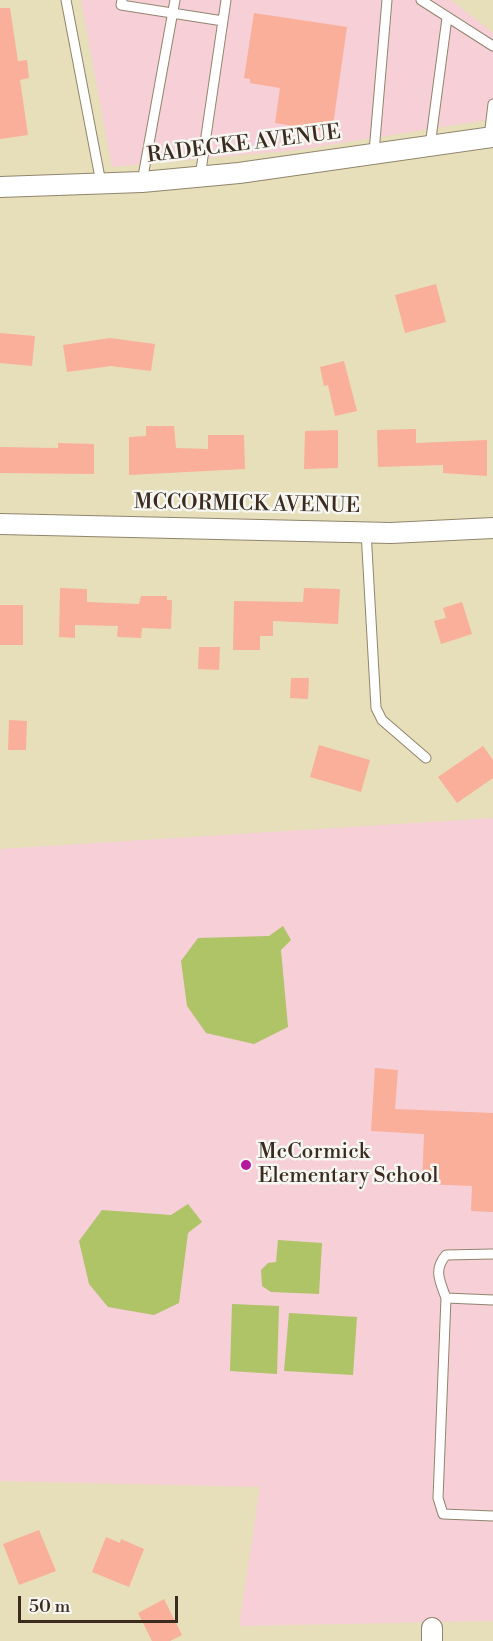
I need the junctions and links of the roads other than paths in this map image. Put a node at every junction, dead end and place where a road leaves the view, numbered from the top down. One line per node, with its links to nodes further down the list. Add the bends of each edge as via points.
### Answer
1 (66, 0): 17 (lane)
2 (122, 0): 7 (lane, via 121,5)
3 (175, 0): 7 (lane)
4 (226, 0): 9 (lane)
5 (385, 0): 14 (lane)
6 (421, 0): 8 (lane)
7 (172, 12): 9 (lane); 16 (lane)
8 (447, 18): 10 (lane); 13 (lane)
9 (223, 21): 15 (lane)
10 (493, 46)
11 (493, 104): 12 (lane)
12 (491, 137): 13 (street, RADECKE AVENUE)
13 (430, 146): 14 (street, RADECKE AVENUE)
14 (374, 152): 15 (street, RADECKE AVENUE)
15 (200, 177): 16 (street, RADECKE AVENUE)
16 (142, 182): 17 (street, RADECKE AVENUE)
17 (102, 183): 18 (street, RADECKE AVENUE)
18 (0, 187)
19 (0, 524): 21 (street, MCCORMICK AVENUE)
20 (493, 528): 21 (street, MCCORMICK AVENUE)
21 (366, 531): 22 (lane, via 376,708 382,720)
22 (426, 758)
23 (493, 1254): 24 (lane, via 446,1255 437,1274)
24 (446, 1298): 25 (lane); 26 (lane, via 438,1498 443,1514)
25 (493, 1300)
26 (493, 1516)

